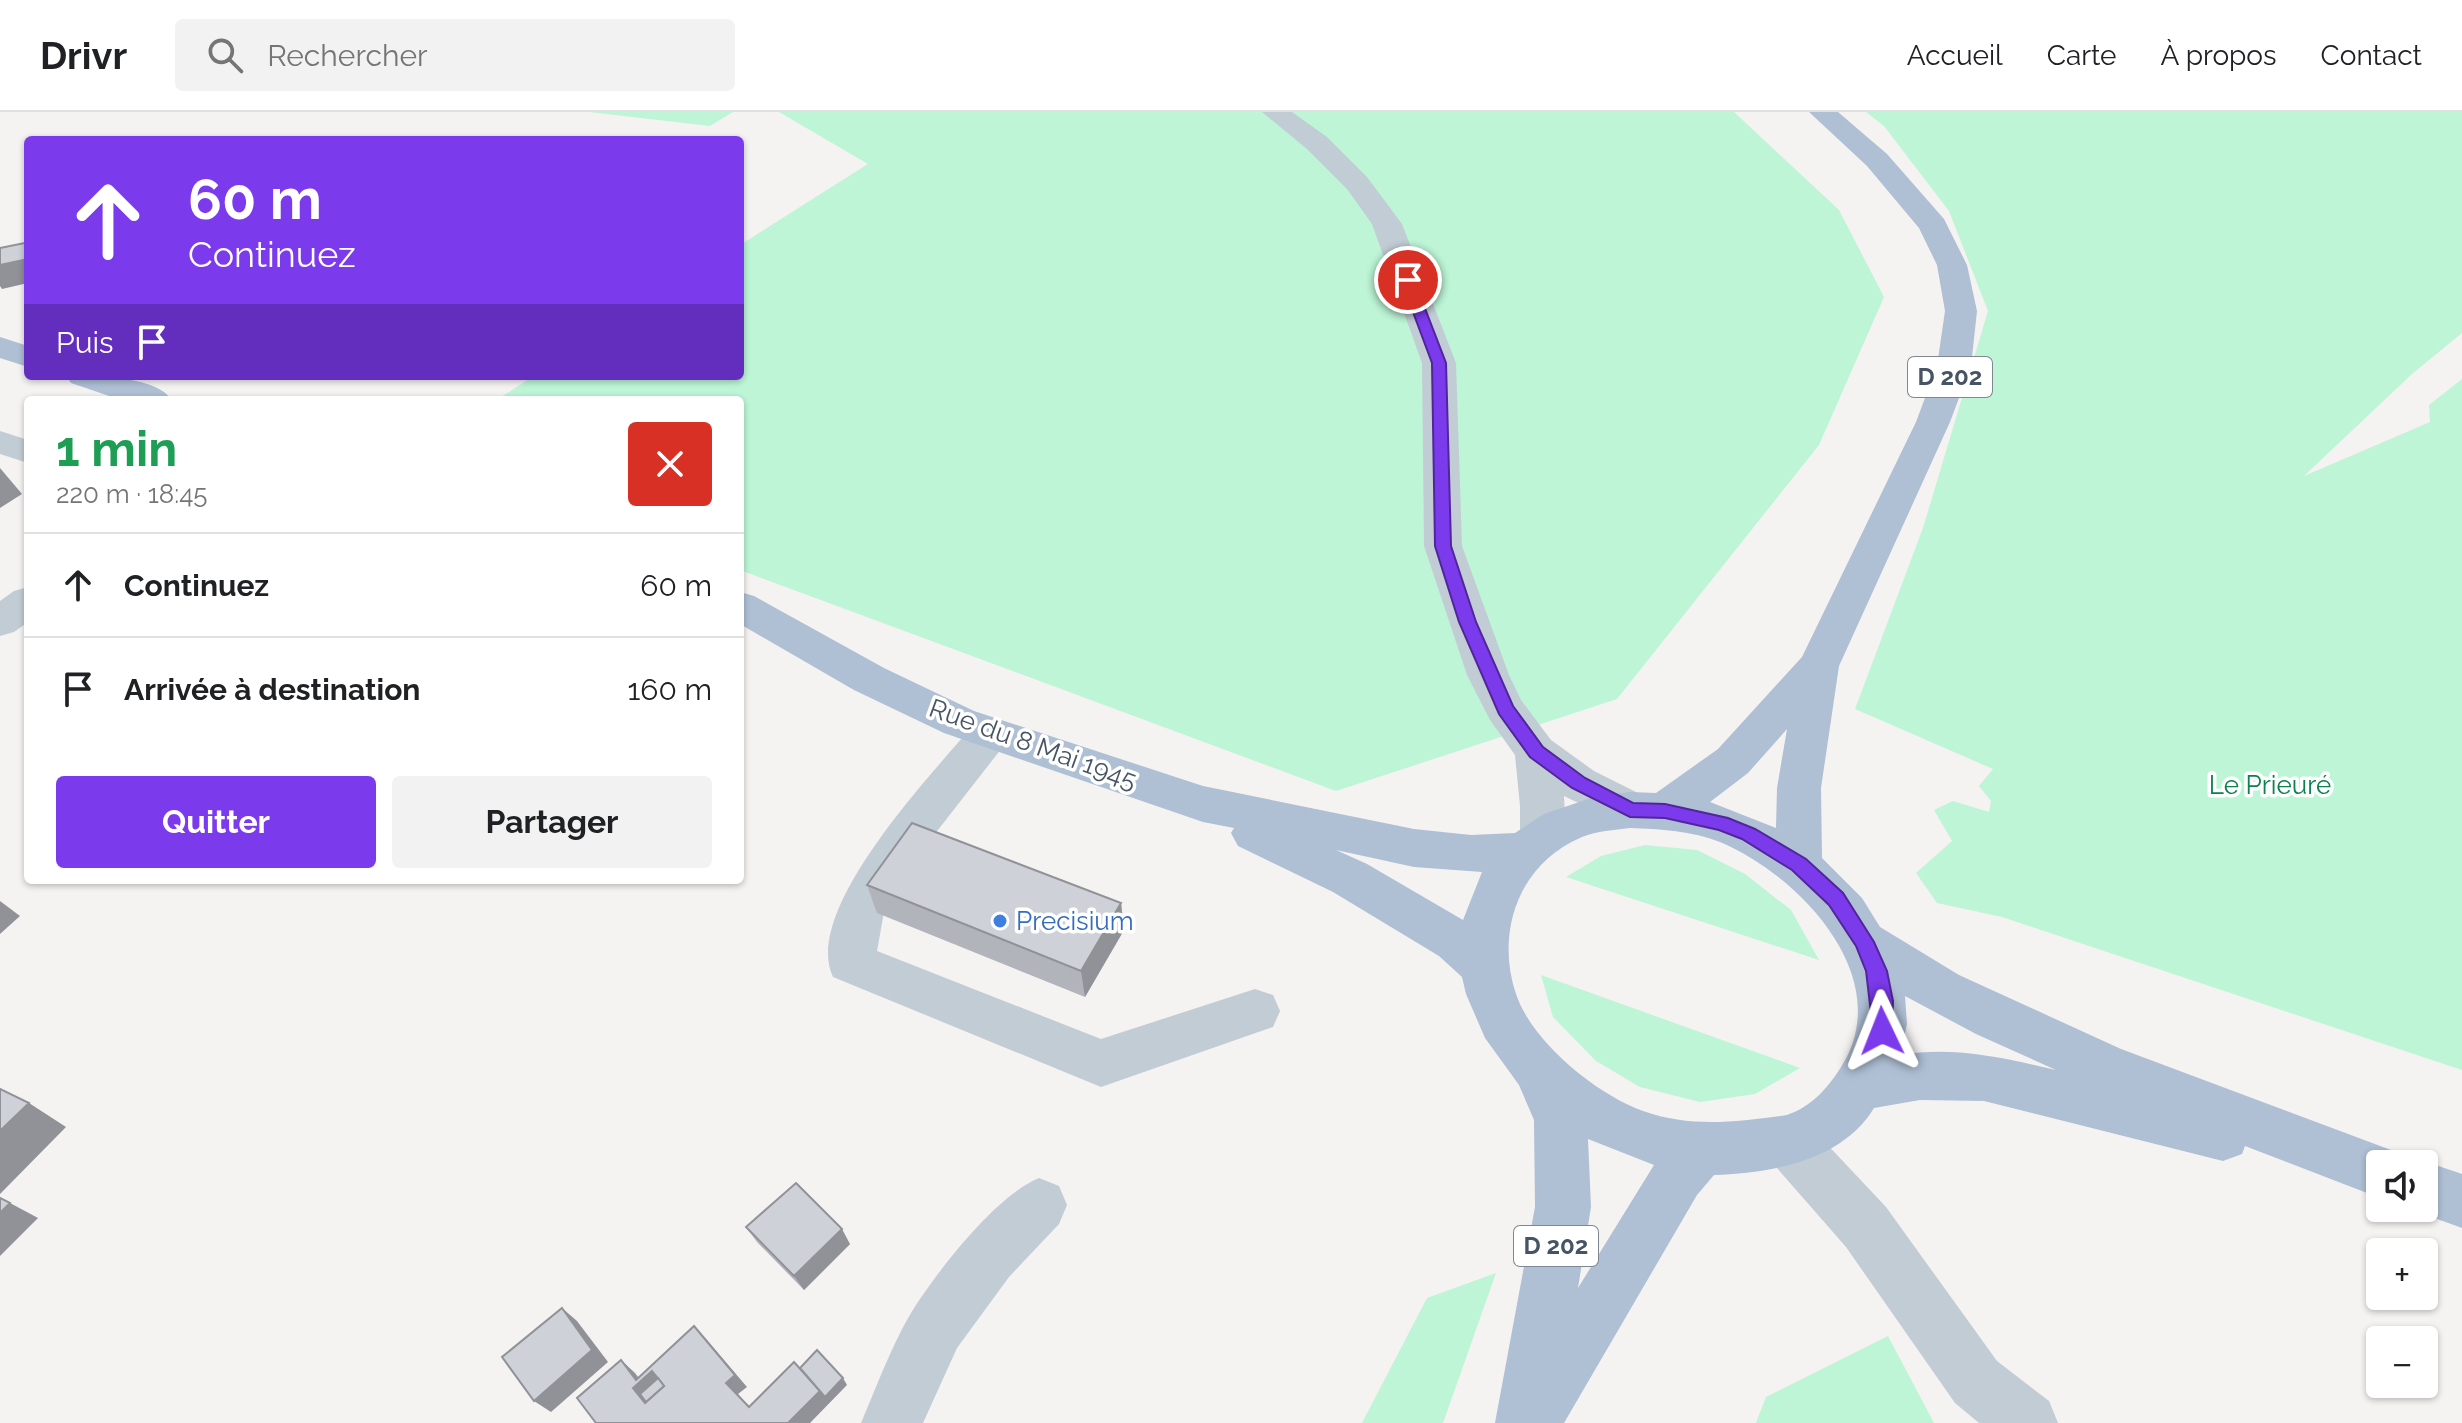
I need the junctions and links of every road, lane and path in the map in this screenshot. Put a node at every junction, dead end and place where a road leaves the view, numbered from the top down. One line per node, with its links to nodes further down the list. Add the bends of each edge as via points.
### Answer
1 (1275, 112): 14 (street, via 1317,143 1357,183 1387,224 1439,363 1443,546 1488,675)
2 (1822, 112): 12 (main road, D 202, via 1877,160 1933,225 1952,265 1961,311 1954,366 1933,422)
3 (0, 347): 4 (main road)
4 (24, 356)
5 (95, 380): 6 (main road)
6 (143, 396)
7 (0, 442): 8 (street)
8 (24, 451)
9 (24, 604): 11 (street)
10 (744, 608): 13 (main road, Rue du 8 Mai 1945, via 869,679)
11 (0, 622)
12 (1818, 666): 16 (main road, D 202, via 1733,761); 18 (main road, D 202, via 1799,788)
13 (990, 735): 15 (main road, Rue du 8 Mai 1945); 21 (street, via 897,849 861,909 850,962 1101,1063)
14 (1536, 752): 16 (street, via 1578,783); 17 (street, via 1543,806)
15 (1203, 804): 17 (main road, via 1414,848 1471,854); 20 (main road, via 1350,878 1456,941)
16 (1648, 810): 17 (main road, via 1583,818); 18 (main road, via 1707,819 1749,834)
17 (1533, 844): 20 (main road, via 1509,867 1490,903)
18 (1799, 865): 19 (main road, via 1836,899)
19 (1864, 942): 23 (main road, via 1876,971 1882,1031); 26 (main road, via 1988,1015)
20 (1484, 966): 22 (main road, via 1502,1021)
21 (1255, 1011)
22 (1539, 1072): 25 (main road, via 1596,1116 1630,1132); 32 (main road, D 202, via 1561,1120 1563,1207)
23 (1862, 1086): 24 (main road, via 1843,1108); 27 (main road, via 1920,1076 1984,1077)
24 (1788, 1141): 25 (main road); 33 (street, via 1866,1227 1976,1382)
25 (1701, 1150): 32 (main road, D 202, via 1678,1176)
26 (2366, 1168)
27 (2366, 1170)
28 (2438, 1193): 29 (main road)
29 (2462, 1201)
30 (1039, 1205): 31 (street, via 989,1257 936,1327)
31 (892, 1423)
32 (1528, 1423)
33 (2027, 1423)

